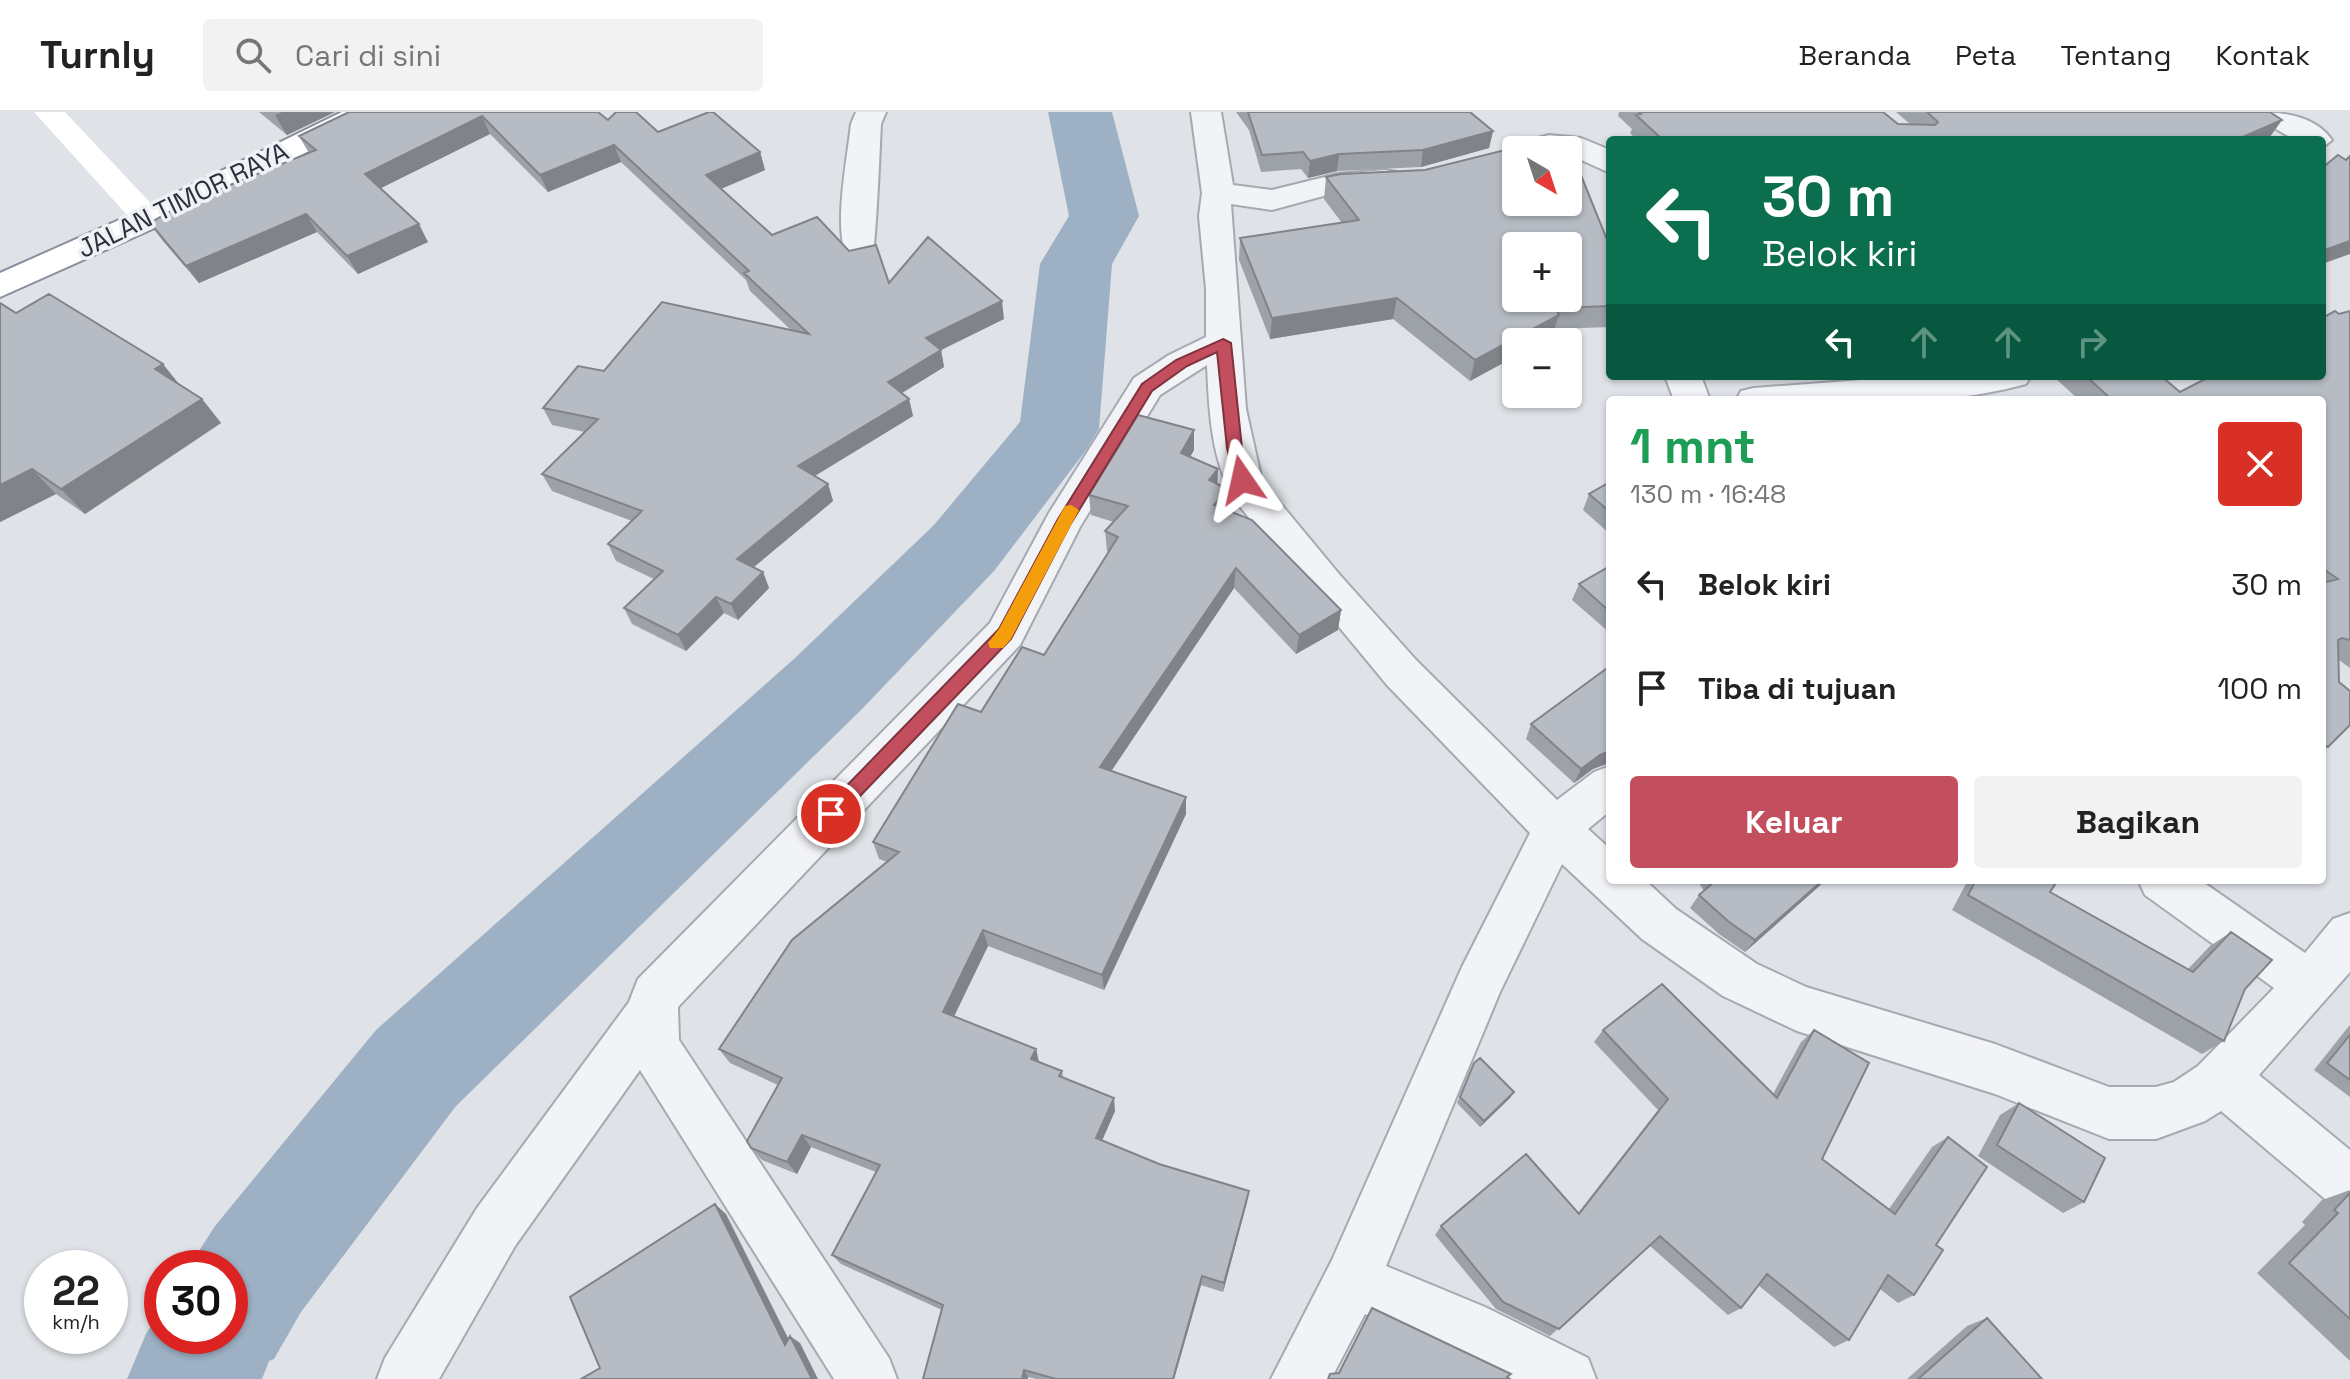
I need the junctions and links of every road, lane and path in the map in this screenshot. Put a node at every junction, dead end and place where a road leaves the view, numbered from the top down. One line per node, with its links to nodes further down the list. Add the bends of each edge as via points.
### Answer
1 (49, 112): 11 (main road)
2 (365, 112): 11 (main road, JALAN TIMOR RAYA)
3 (871, 112): 12 (street, via 866,124)
4 (1206, 112): 10 (street)
5 (2267, 112): 6 (street)
6 (2311, 136)
7 (1582, 149): 8 (street)
8 (1606, 161)
9 (1421, 179): 10 (street, via 1337,183 1272,200)
10 (1218, 193): 14 (street, via 1214,206 1222,263)
11 (148, 219): 13 (main road, JALAN TIMOR RAYA)
12 (860, 250)
13 (0, 286)
14 (1223, 343): 19 (street, via 1242,480 1394,666); 25 (street, via 1147,387 1063,523 1005,634 656,995)
15 (2005, 380): 16 (street)
16 (1980, 392): 17 (street)
17 (1867, 396)
18 (1606, 788): 19 (street)
19 (1556, 828): 20 (street); 28 (street, via 1479,983)
20 (1606, 874)
21 (1616, 884): 26 (street, via 1659,924 1729,972 1797,1008 1995,1069 2109,1113 2156,1113 2187,1103)
22 (2168, 884): 24 (street)
23 (2350, 935): 24 (street)
24 (2310, 985): 26 (street)
25 (651, 1013): 29 (street, via 496,1227); 30 (street, via 658,1052)
26 (2222, 1078): 27 (street)
27 (2350, 1185)
28 (1352, 1280): 31 (street); 32 (street, via 1465,1327)
29 (406, 1379)
30 (868, 1379)
31 (1300, 1379)
32 (1567, 1379)

